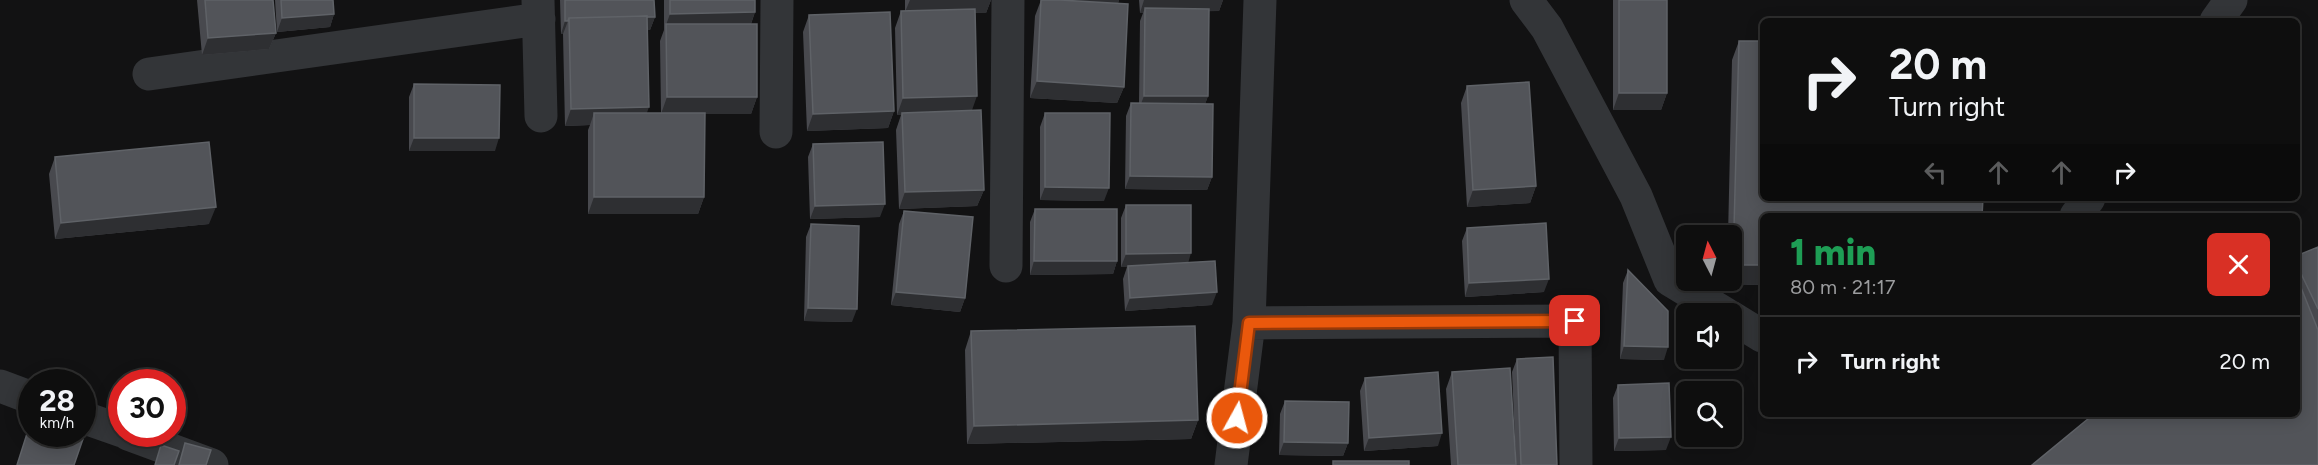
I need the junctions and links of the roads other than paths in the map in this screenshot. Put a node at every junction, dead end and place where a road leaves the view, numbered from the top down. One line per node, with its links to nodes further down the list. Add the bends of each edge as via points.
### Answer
1 (777, 0): 10 (street)
2 (1008, 0): 11 (street)
3 (1260, 0): 13 (street)
4 (1526, 0): 12 (street, via 1547,28 1636,196 1670,280)
5 (2231, 0): 7 (street)
6 (538, 10): 8 (street); 9 (street)
7 (2218, 18)
8 (149, 74)
9 (541, 117)
10 (776, 132)
11 (1006, 266)
12 (1708, 303)
13 (1249, 323): 20 (street); 21 (street, via 1575,321)
14 (1742, 324): 15 (street)
15 (1760, 335)
16 (0, 386): 17 (street)
17 (18, 393)
18 (163, 447): 19 (street)
19 (212, 465)
20 (1231, 465)
21 (1576, 465)

